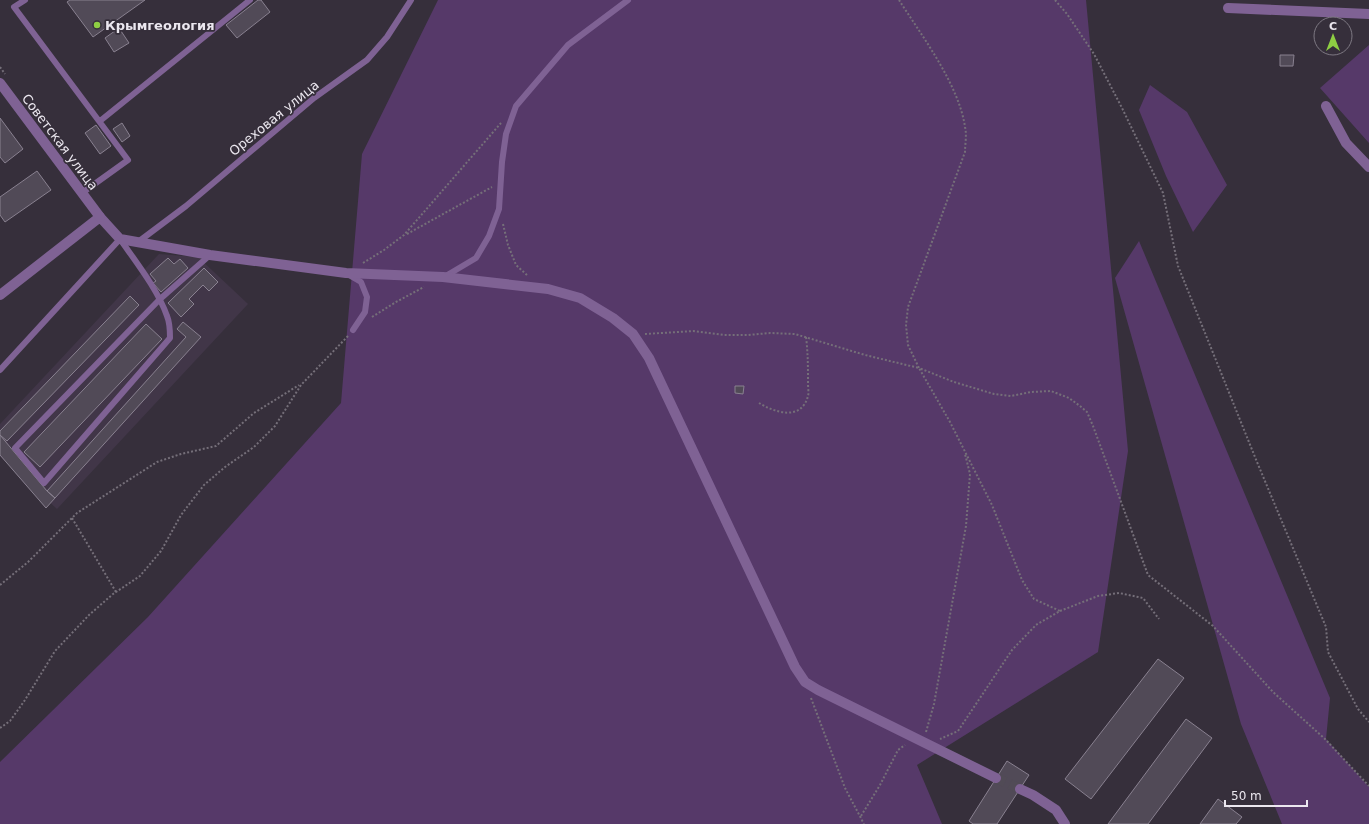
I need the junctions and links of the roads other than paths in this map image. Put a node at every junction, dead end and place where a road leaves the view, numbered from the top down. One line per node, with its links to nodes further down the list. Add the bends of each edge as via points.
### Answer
1 (25, 0): 9 (lane, via 14,7)
2 (250, 0): 9 (lane)
3 (412, 0): 14 (lane, Ореховая улица, via 367,60 314,98 186,206)
4 (628, 0): 17 (lane, via 568,45 516,106 506,134 499,209 489,236 476,258)
5 (1228, 8): 6 (street)
6 (1369, 14)
7 (0, 84): 11 (street, Советская улица)
8 (1326, 106): 10 (street, via 1346,143)
9 (100, 121): 11 (lane, via 128,160)
10 (1369, 167)
11 (82, 193): 12 (street, Советская улица)
12 (100, 217): 13 (street, Советская улица); 18 (street)
13 (120, 239): 14 (street); 19 (lane); 21 (lane)
14 (138, 242): 15 (street)
15 (210, 255): 16 (street); 19 (lane)
16 (346, 273): 17 (street); 20 (lane, via 360,282 367,297 365,312)
17 (443, 277): 22 (street, via 548,289 580,298 633,334 649,358 795,667 805,682)
18 (0, 295)
19 (159, 300): 19 (lane, via 168,317 170,338 44,483 15,448)
20 (353, 330)
21 (0, 370)
22 (996, 778)
23 (1020, 789): 24 (street, via 1056,810)
24 (1065, 824)

